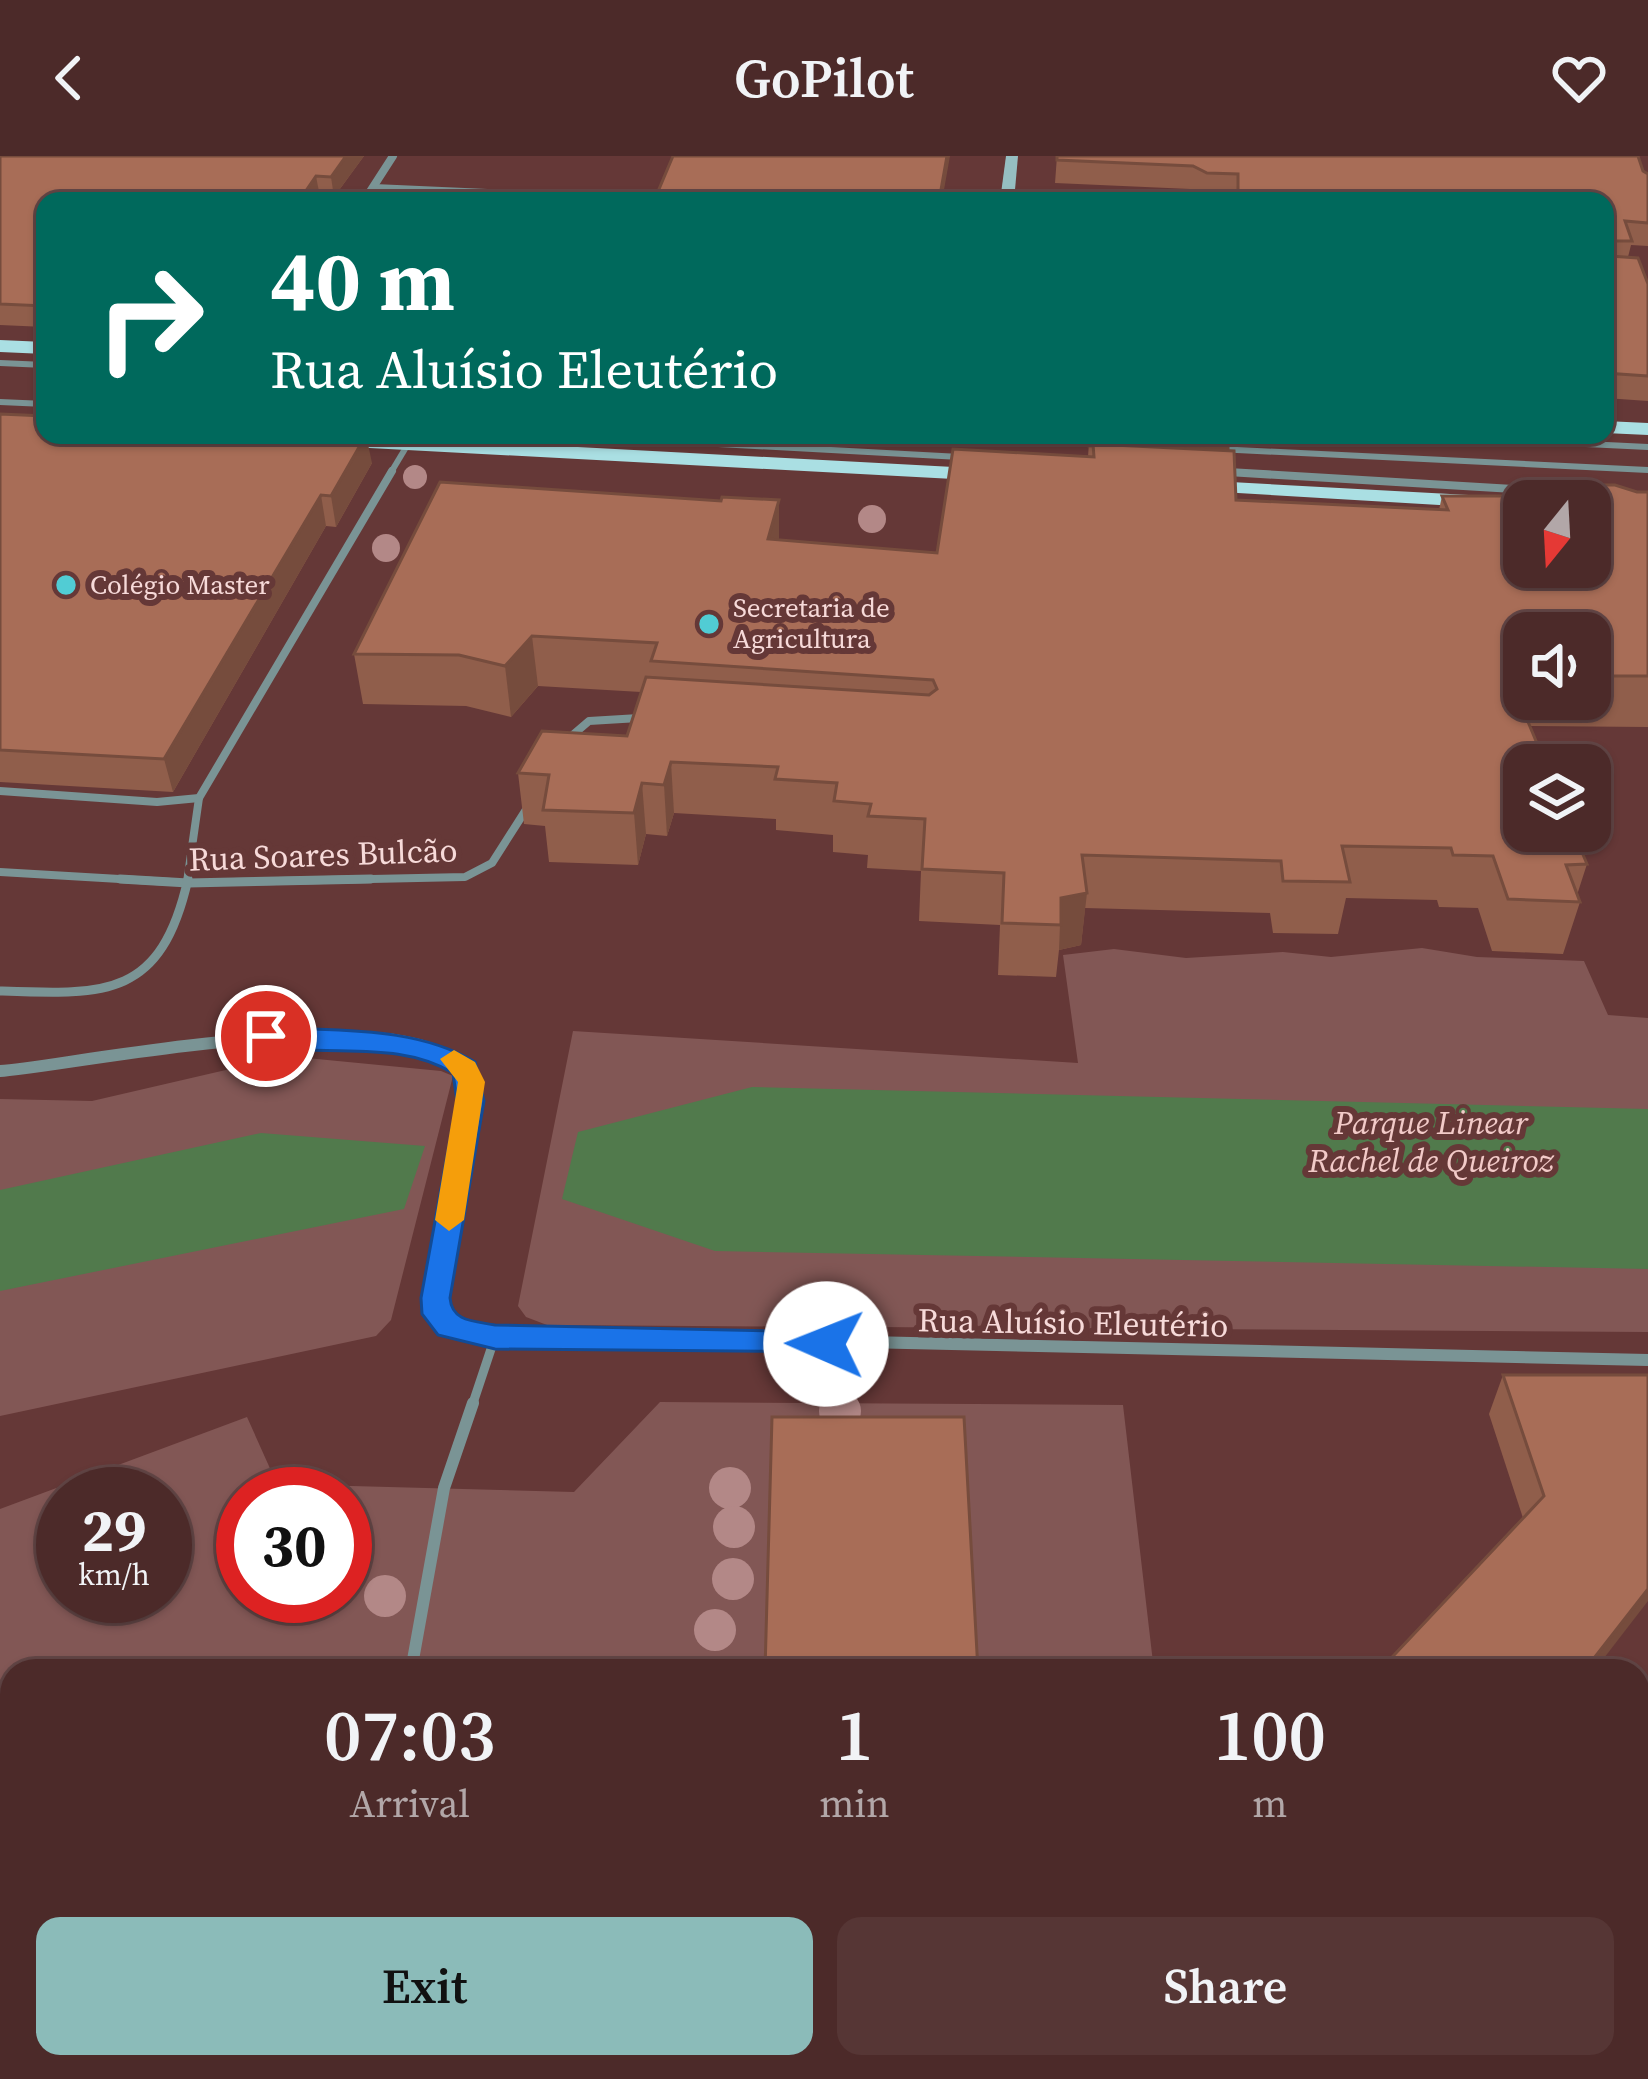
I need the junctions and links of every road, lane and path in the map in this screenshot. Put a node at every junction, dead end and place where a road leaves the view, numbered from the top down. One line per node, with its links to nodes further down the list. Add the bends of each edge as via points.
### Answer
1 (393, 156): 3 (street)
2 (1012, 156): 7 (street)
3 (374, 187): 4 (lane); 5 (street)
4 (447, 190): 6 (lane)
5 (370, 192)
6 (468, 192)
7 (1008, 192)
8 (0, 346): 9 (main road)
9 (36, 348)
10 (0, 362): 11 (lane)
11 (36, 364)
12 (0, 402): 13 (lane)
13 (36, 404)
14 (0, 420): 15 (main road)
15 (36, 422)
16 (1614, 427): 17 (main road)
17 (1648, 429)
18 (408, 444): 26 (main road); 34 (lane)
19 (722, 444): 23 (lane)
20 (1572, 444): 22 (lane)
21 (1211, 448): 24 (lane)
22 (1648, 448)
23 (968, 457)
24 (1648, 470)
25 (1224, 472): 28 (lane)
26 (1025, 477)
27 (1168, 484): 29 (main road)
28 (1503, 488)
29 (1503, 503)
30 (640, 718): 31 (lane, via 589,722)
31 (560, 750)
32 (538, 789): 36 (lane, Rua Soares Bulcão, via 506,846 465,877)
33 (0, 791): 34 (lane)
34 (199, 798): 36 (lane)
35 (0, 872): 36 (lane, Rua Soares Bulcão)
36 (188, 883): 37 (lane, via 165,948 134,980 80,992)
37 (0, 991)
38 (0, 1071): 39 (street, Rua Aluísio Eleutério, via 266,1036 362,1039 453,1058 466,1069 470,1101 436,1314 448,1327)
39 (495, 1337): 40 (street, Rua Aluísio Eleutério); 41 (lane, via 444,1488)
40 (1648, 1360)
41 (413, 1659)

